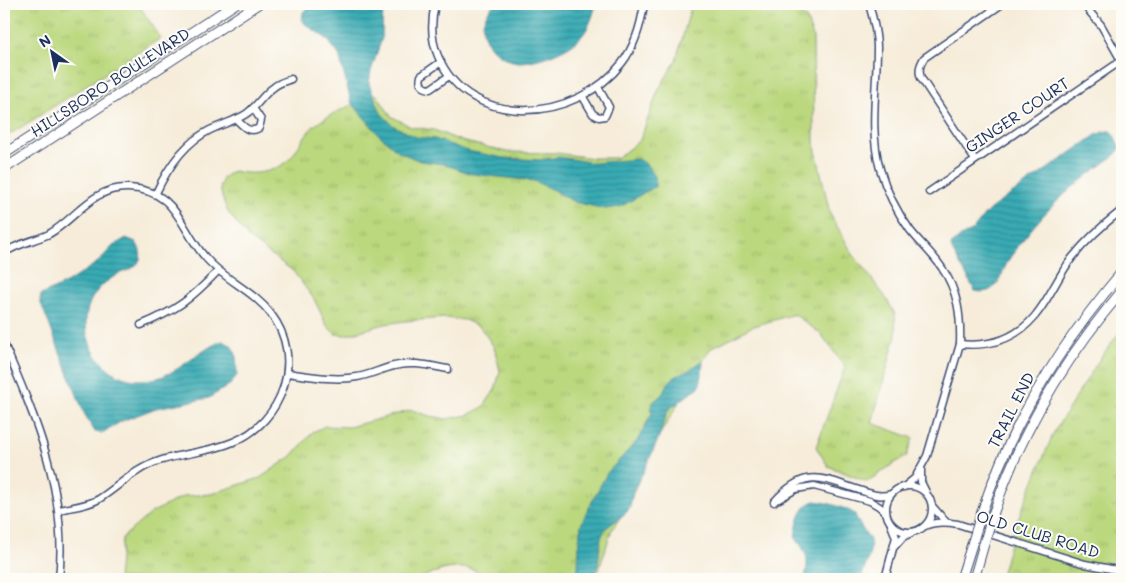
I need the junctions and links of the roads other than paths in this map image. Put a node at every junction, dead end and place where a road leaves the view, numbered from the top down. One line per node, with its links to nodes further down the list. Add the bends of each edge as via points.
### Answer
1 (235, 4): 8 (street, HILLSBORO BOULEVARD)
2 (258, 4): 15 (street, HILLSBORO BOULEVARD)
3 (435, 4): 9 (street, via 433,36)
4 (644, 4): 14 (street, via 641,23 631,48 622,63)
5 (869, 4): 32 (street, via 877,48 873,116 880,169 900,216 942,268 950,283 959,312)
6 (1083, 4): 10 (street, via 1101,24)
7 (999, 5): 21 (street, via 924,58 920,65 921,78)
8 (158, 54): 13 (street, HILLSBORO BOULEVARD); 15 (street, via 151,65 118,90)
9 (441, 62): 11 (street); 11 (street, via 421,76 421,84 430,89)
10 (1122, 62): 21 (street, GINGER COURT)
11 (449, 76): 16 (street, via 471,96 513,109 554,107)
12 (291, 79): 17 (street, via 274,86)
13 (109, 86): 19 (street, via 106,95 79,113); 20 (street, HILLSBORO BOULEVARD)
14 (598, 87): 16 (street); 16 (street, via 609,107 605,116 594,114)
15 (118, 95): 19 (street, HILLSBORO BOULEVARD)
16 (583, 97)
17 (253, 108): 18 (street); 18 (street, via 261,120 255,131 250,131)
18 (236, 119): 24 (street, via 208,130 186,147 170,166)
19 (69, 127): 22 (street, HILLSBORO BOULEVARD)
20 (4, 154)
21 (975, 160): 23 (street, GINGER COURT)
22 (4, 170)
23 (929, 192)
24 (156, 193): 26 (street, via 130,188 107,191 89,200 51,232); 27 (street, via 179,215 194,243)
25 (1122, 210): 32 (street, via 1097,230 1072,258 1042,306 1025,326 990,344)
26 (4, 254)
27 (218, 271): 30 (street, via 185,303); 34 (street, via 256,298 272,314 286,351)
28 (1122, 272): 50 (street, TRAIL END, bridge, via 1084,318 1020,420 986,498)
29 (1122, 291): 51 (street, TRAIL END, bridge, via 1079,347 1032,424 1013,464)
30 (141, 325)
31 (4, 344): 40 (street, via 47,454)
32 (960, 344): 35 (street)
33 (448, 369): 34 (street, via 417,364 396,365 356,378 340,379)
34 (287, 373): 40 (street, via 276,406 252,432 232,443 157,461 97,500)
35 (921, 469): 36 (street); 38 (street, via 921,482)
36 (904, 487): 37 (street); 38 (street, via 919,488)
37 (891, 494): 41 (street, via 886,503); 41 (street, via 880,496 823,478 808,478 786,488 774,502 796,489 814,486 870,501)
38 (928, 496): 39 (street)
39 (932, 506): 43 (street); 44 (street, via 931,517)
40 (59, 510): 48 (street)
41 (886, 513): 42 (street)
42 (890, 522): 45 (street, via 901,531); 46 (street, via 896,537)
43 (946, 522): 44 (street, OLD CLUB ROAD); 47 (street, OLD CLUB ROAD, via 1085,564)
44 (925, 526): 45 (street)
45 (912, 532): 46 (street)
46 (895, 546): 49 (street)
47 (1122, 571)
48 (58, 579)
49 (885, 579)
50 (961, 579)
51 (974, 579)

